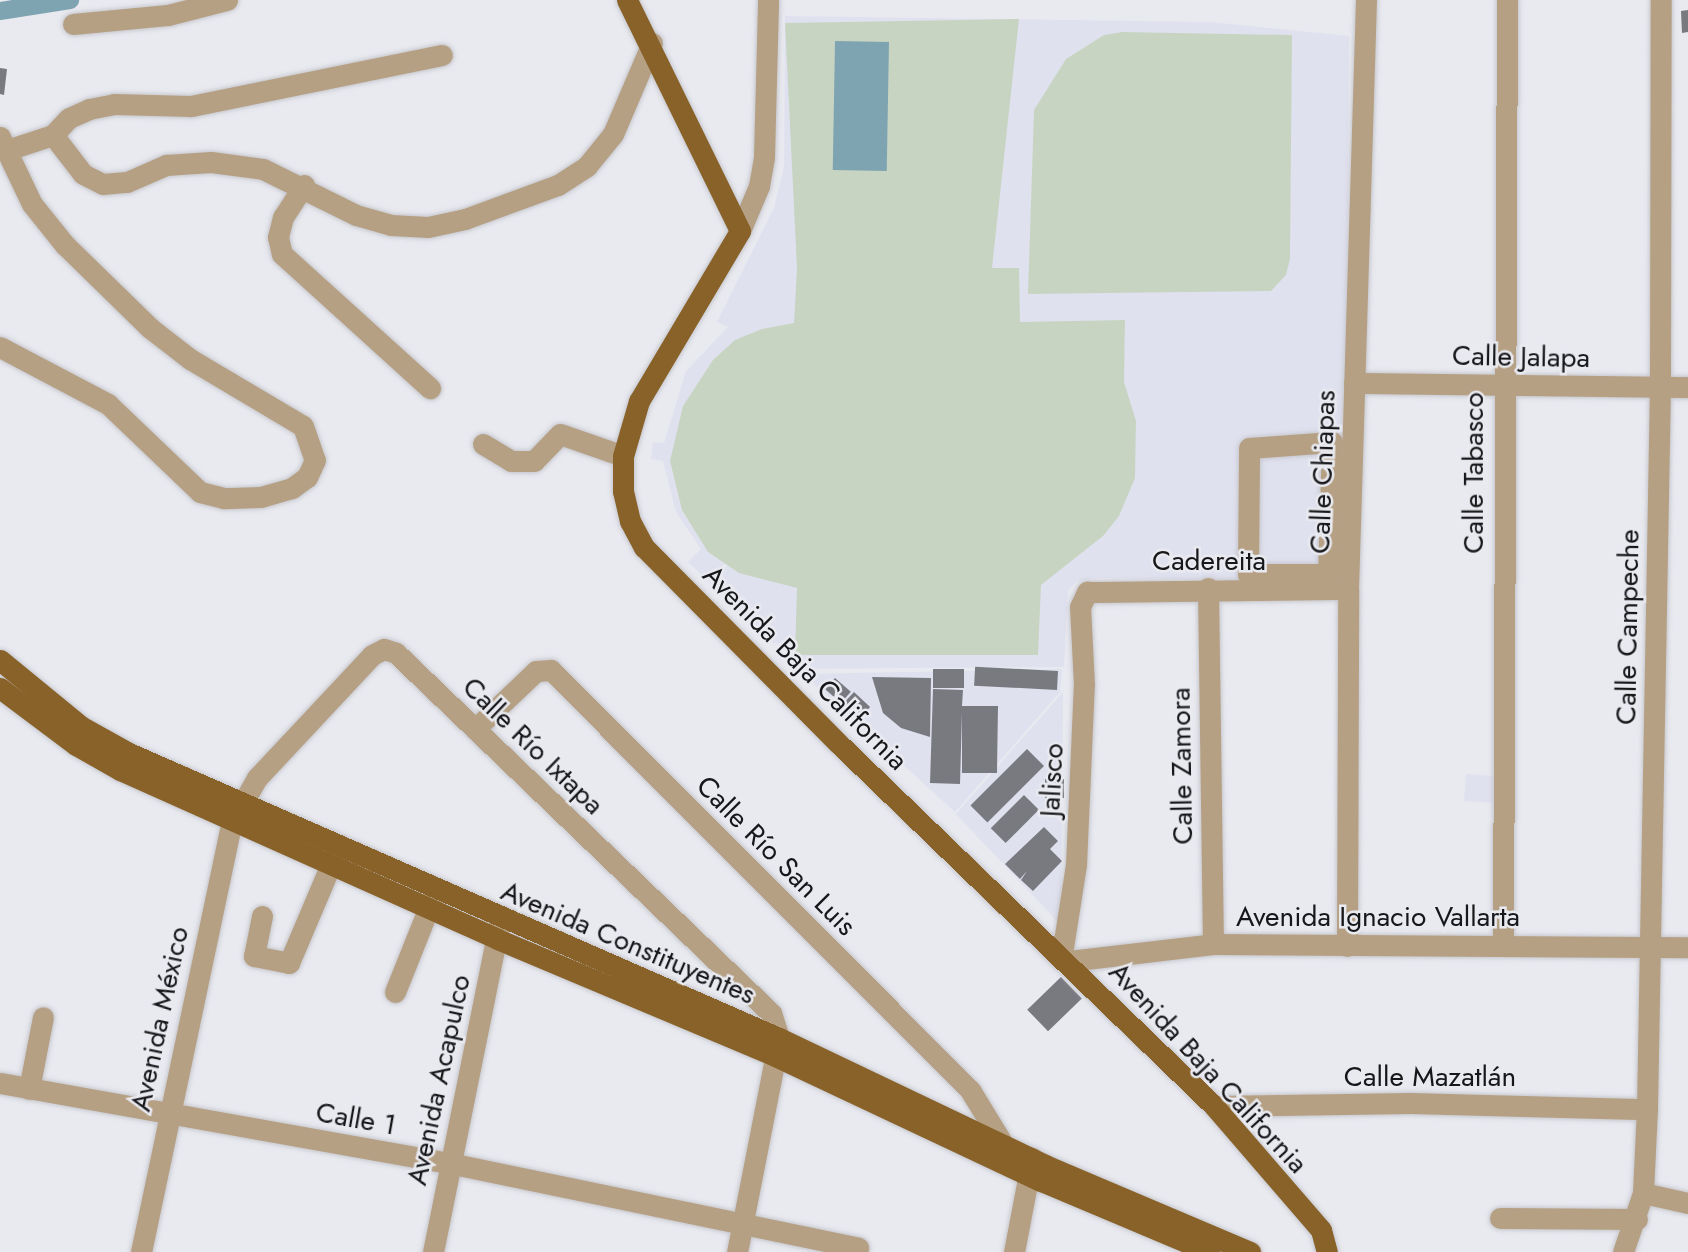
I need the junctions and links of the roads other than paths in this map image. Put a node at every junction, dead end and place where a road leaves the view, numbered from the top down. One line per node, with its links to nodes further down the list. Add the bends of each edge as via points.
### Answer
1 (227, 0): 7 (street, via 168,15)
2 (627, 0): 8 (main road)
3 (768, 0): 13 (street, Avenida Baja California, via 764,156 759,186)
4 (1366, 0): 15 (street, Calle Chiapas)
5 (1507, 0): 16 (street, Calle Tabasco)
6 (1661, 0): 17 (street, Calle Campeche)
7 (73, 23)
8 (652, 43): 12 (street, via 613,134 587,166 558,185 466,219 428,227 391,225 356,215); 13 (main road)
9 (442, 55): 10 (street, via 191,106 114,104 69,118)
10 (53, 135): 11 (street); 12 (street, via 83,174 103,184 127,182 166,165 211,162 263,169)
11 (5, 143): 14 (street, via 32,204 65,244 150,328 190,359 303,426 315,460 307,477 292,488 260,497 224,499 200,492 108,404)
12 (304, 185): 19 (street, via 283,217 278,237 282,254)
13 (740, 231): 22 (main road, Avenida Baja California, via 639,401)
14 (0, 347)
15 (1354, 383): 16 (street, Calle Jalapa); 20 (street, Calle Chiapas)
16 (1502, 385): 17 (street, Calle Jalapa); 37 (street, Calle Tabasco)
17 (1660, 387): 18 (street, Calle Jalapa); 39 (street, Calle Campeche)
18 (1688, 387)
19 (430, 388)
20 (1342, 442): 20 (street, via 1249,448 1248,574 1328,575); 24 (street, Calle Chiapas)
21 (484, 444): 22 (street, via 510,461 534,461 560,434)
22 (623, 456): 41 (main road, Avenida Baja California, via 623,491 630,521 645,547 838,743)
23 (1208, 588): 24 (street, Cadereita); 25 (street, Cadereita, via 1097,590 1087,592); 36 (street, Calle Zamora)
24 (1348, 589): 38 (street, Calle Chiapas)
25 (1080, 607): 41 (street, Jalisco, via 1082,768)
26 (0, 660): 29 (main road, Avenida Constituyentes, via 82,727 129,753)
27 (0, 688): 30 (main road, Avenida Constituyentes, via 76,745)
28 (475, 729): 29 (street, Calle Río Ixtapa, via 396,653 384,649 257,778); 44 (street, Calle Río Ixtapa, via 771,1013); 51 (street, Calle Río San Luis, via 537,671 551,670 970,1090)
29 (242, 800): 30 (street, Avenida México); 31 (main road, Avenida Constituyentes)
30 (232, 822): 32 (main road, Avenida Constituyentes); 49 (street, Avenida México)
31 (339, 845): 32 (street); 33 (main road, Avenida Constituyentes)
32 (331, 865): 33 (main road, Avenida Constituyentes); 34 (street, via 289,963 254,956)
33 (432, 899): 35 (main road, Avenida Constituyentes); 42 (street)
34 (262, 916)
35 (499, 929): 44 (main road, Avenida Constituyentes); 50 (street, Avenida Acapulco)
36 (1213, 944): 38 (street, Avenida Ignacio Vallarta); 41 (street, Avenida Ignacio Vallarta)
37 (1503, 945): 38 (street, Avenida Ignacio Vallarta); 39 (street, Avenida Ignacio Vallarta)
38 (1347, 946)
39 (1650, 947): 40 (street, Avenida Ignacio Vallarta); 48 (street, Calle Campeche)
40 (1688, 947)
41 (1065, 958): 47 (main road, Avenida Baja California)
42 (395, 992)
43 (43, 1017): 46 (street)
44 (777, 1047): 51 (main road, Avenida Constituyentes); 56 (street)
45 (0, 1083): 46 (street, Calle 1)
46 (29, 1089): 49 (street, Calle 1)
47 (1214, 1106): 48 (street, Calle Mazatlán, via 1410,1103); 65 (main road, Avenida Baja California, via 1321,1230)
48 (1647, 1109): 52 (street, Calle Campeche)
49 (167, 1116): 50 (street, Calle 1); 58 (street, Avenida México)
50 (449, 1163): 56 (street, Calle 1); 59 (street, Avenida Acapulco)
51 (1028, 1165): 61 (street); 62 (street); 63 (main road, Avenida Constituyentes); 64 (main road, Avenida Constituyentes)
52 (1643, 1192): 53 (street); 55 (street, Calle Campeche)
53 (1688, 1203)
54 (1500, 1219): 55 (street)
55 (1637, 1219): 66 (street, Calle Campeche)
56 (744, 1221): 57 (street, Calle 1); 60 (street)
57 (858, 1248)
58 (141, 1252)
59 (433, 1252)
60 (737, 1252)
61 (1014, 1252)
62 (1028, 1252)
63 (1210, 1252)
64 (1250, 1252)
65 (1327, 1252)
66 (1623, 1252)

